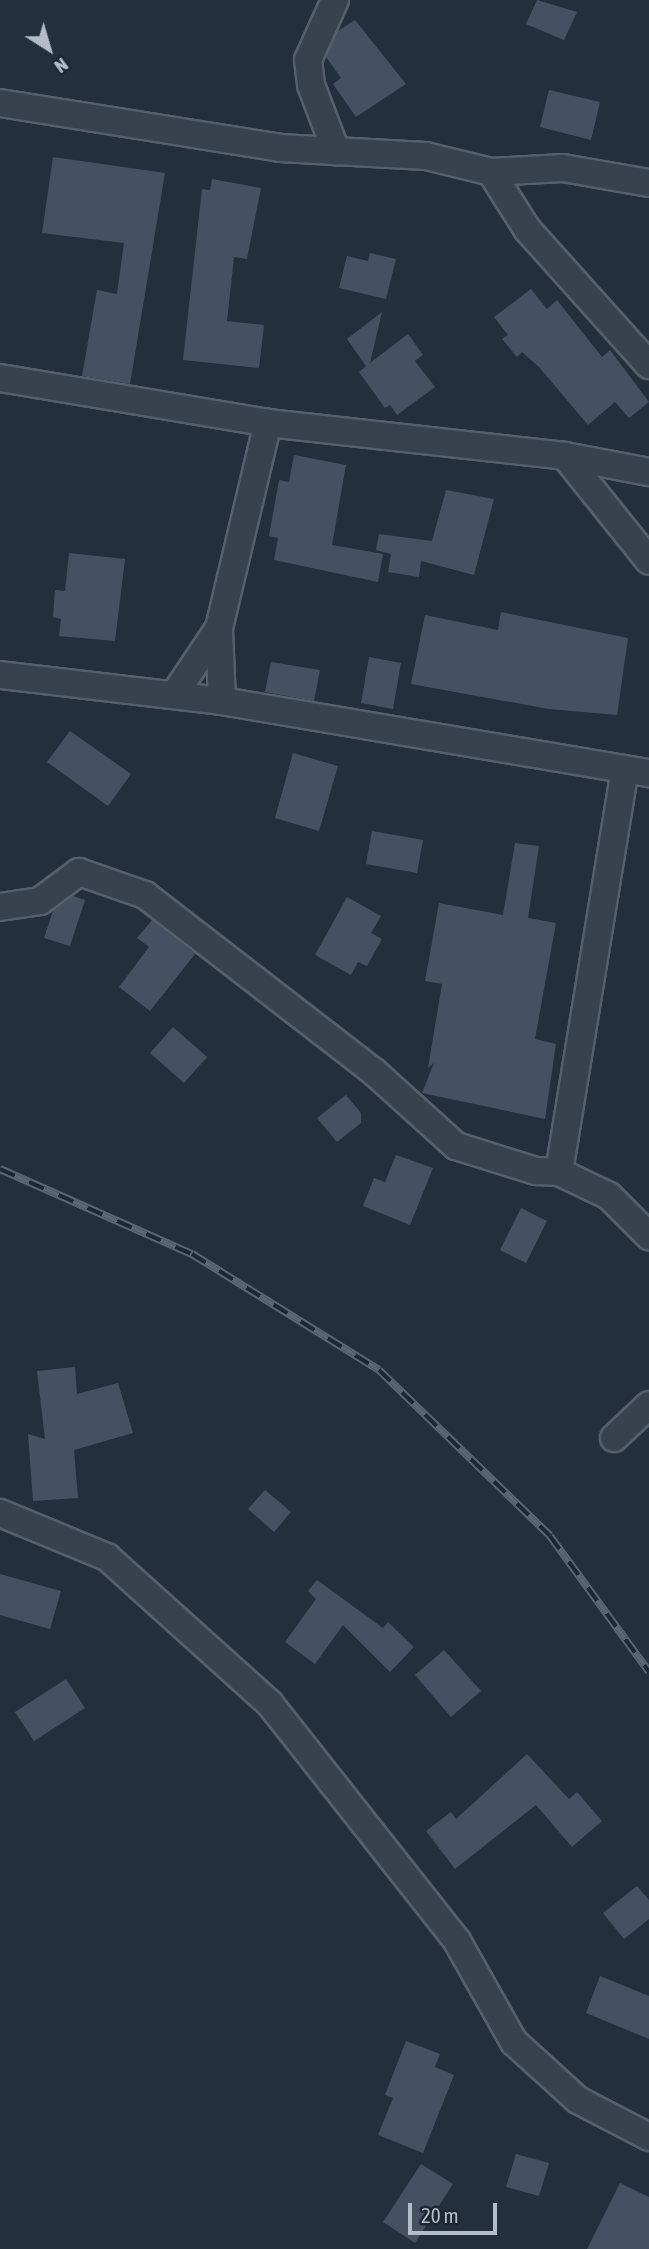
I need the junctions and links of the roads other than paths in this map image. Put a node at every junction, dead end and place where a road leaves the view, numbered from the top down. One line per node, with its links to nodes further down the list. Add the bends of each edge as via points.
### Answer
1 (335, 0): 3 (street, via 308,60 311,85)
2 (0, 103): 3 (street, via 280,148)
3 (336, 151): 4 (street, via 426,156)
4 (491, 172): 5 (street, via 563,168); 6 (street, via 527,229)
5 (649, 183)
6 (649, 365)
7 (0, 378): 8 (street)
8 (268, 423): 9 (street); 12 (street)
9 (565, 456): 10 (street); 11 (street)
10 (649, 472)
11 (649, 561)
12 (219, 628): 14 (street); 15 (street)
13 (0, 674): 14 (street)
14 (174, 695): 15 (street)
15 (222, 701): 16 (street)
16 (637, 771): 18 (street)
17 (0, 907): 18 (street, via 40,901 79,872 145,895 373,1071 456,1146 523,1168)
18 (559, 1172): 19 (street, via 609,1196)
19 (649, 1236)
20 (649, 1405): 21 (street)
21 (614, 1438)
22 (0, 1513): 23 (street, via 107,1558 270,1704 457,1941 514,2042 578,2100)
23 (649, 2137)

